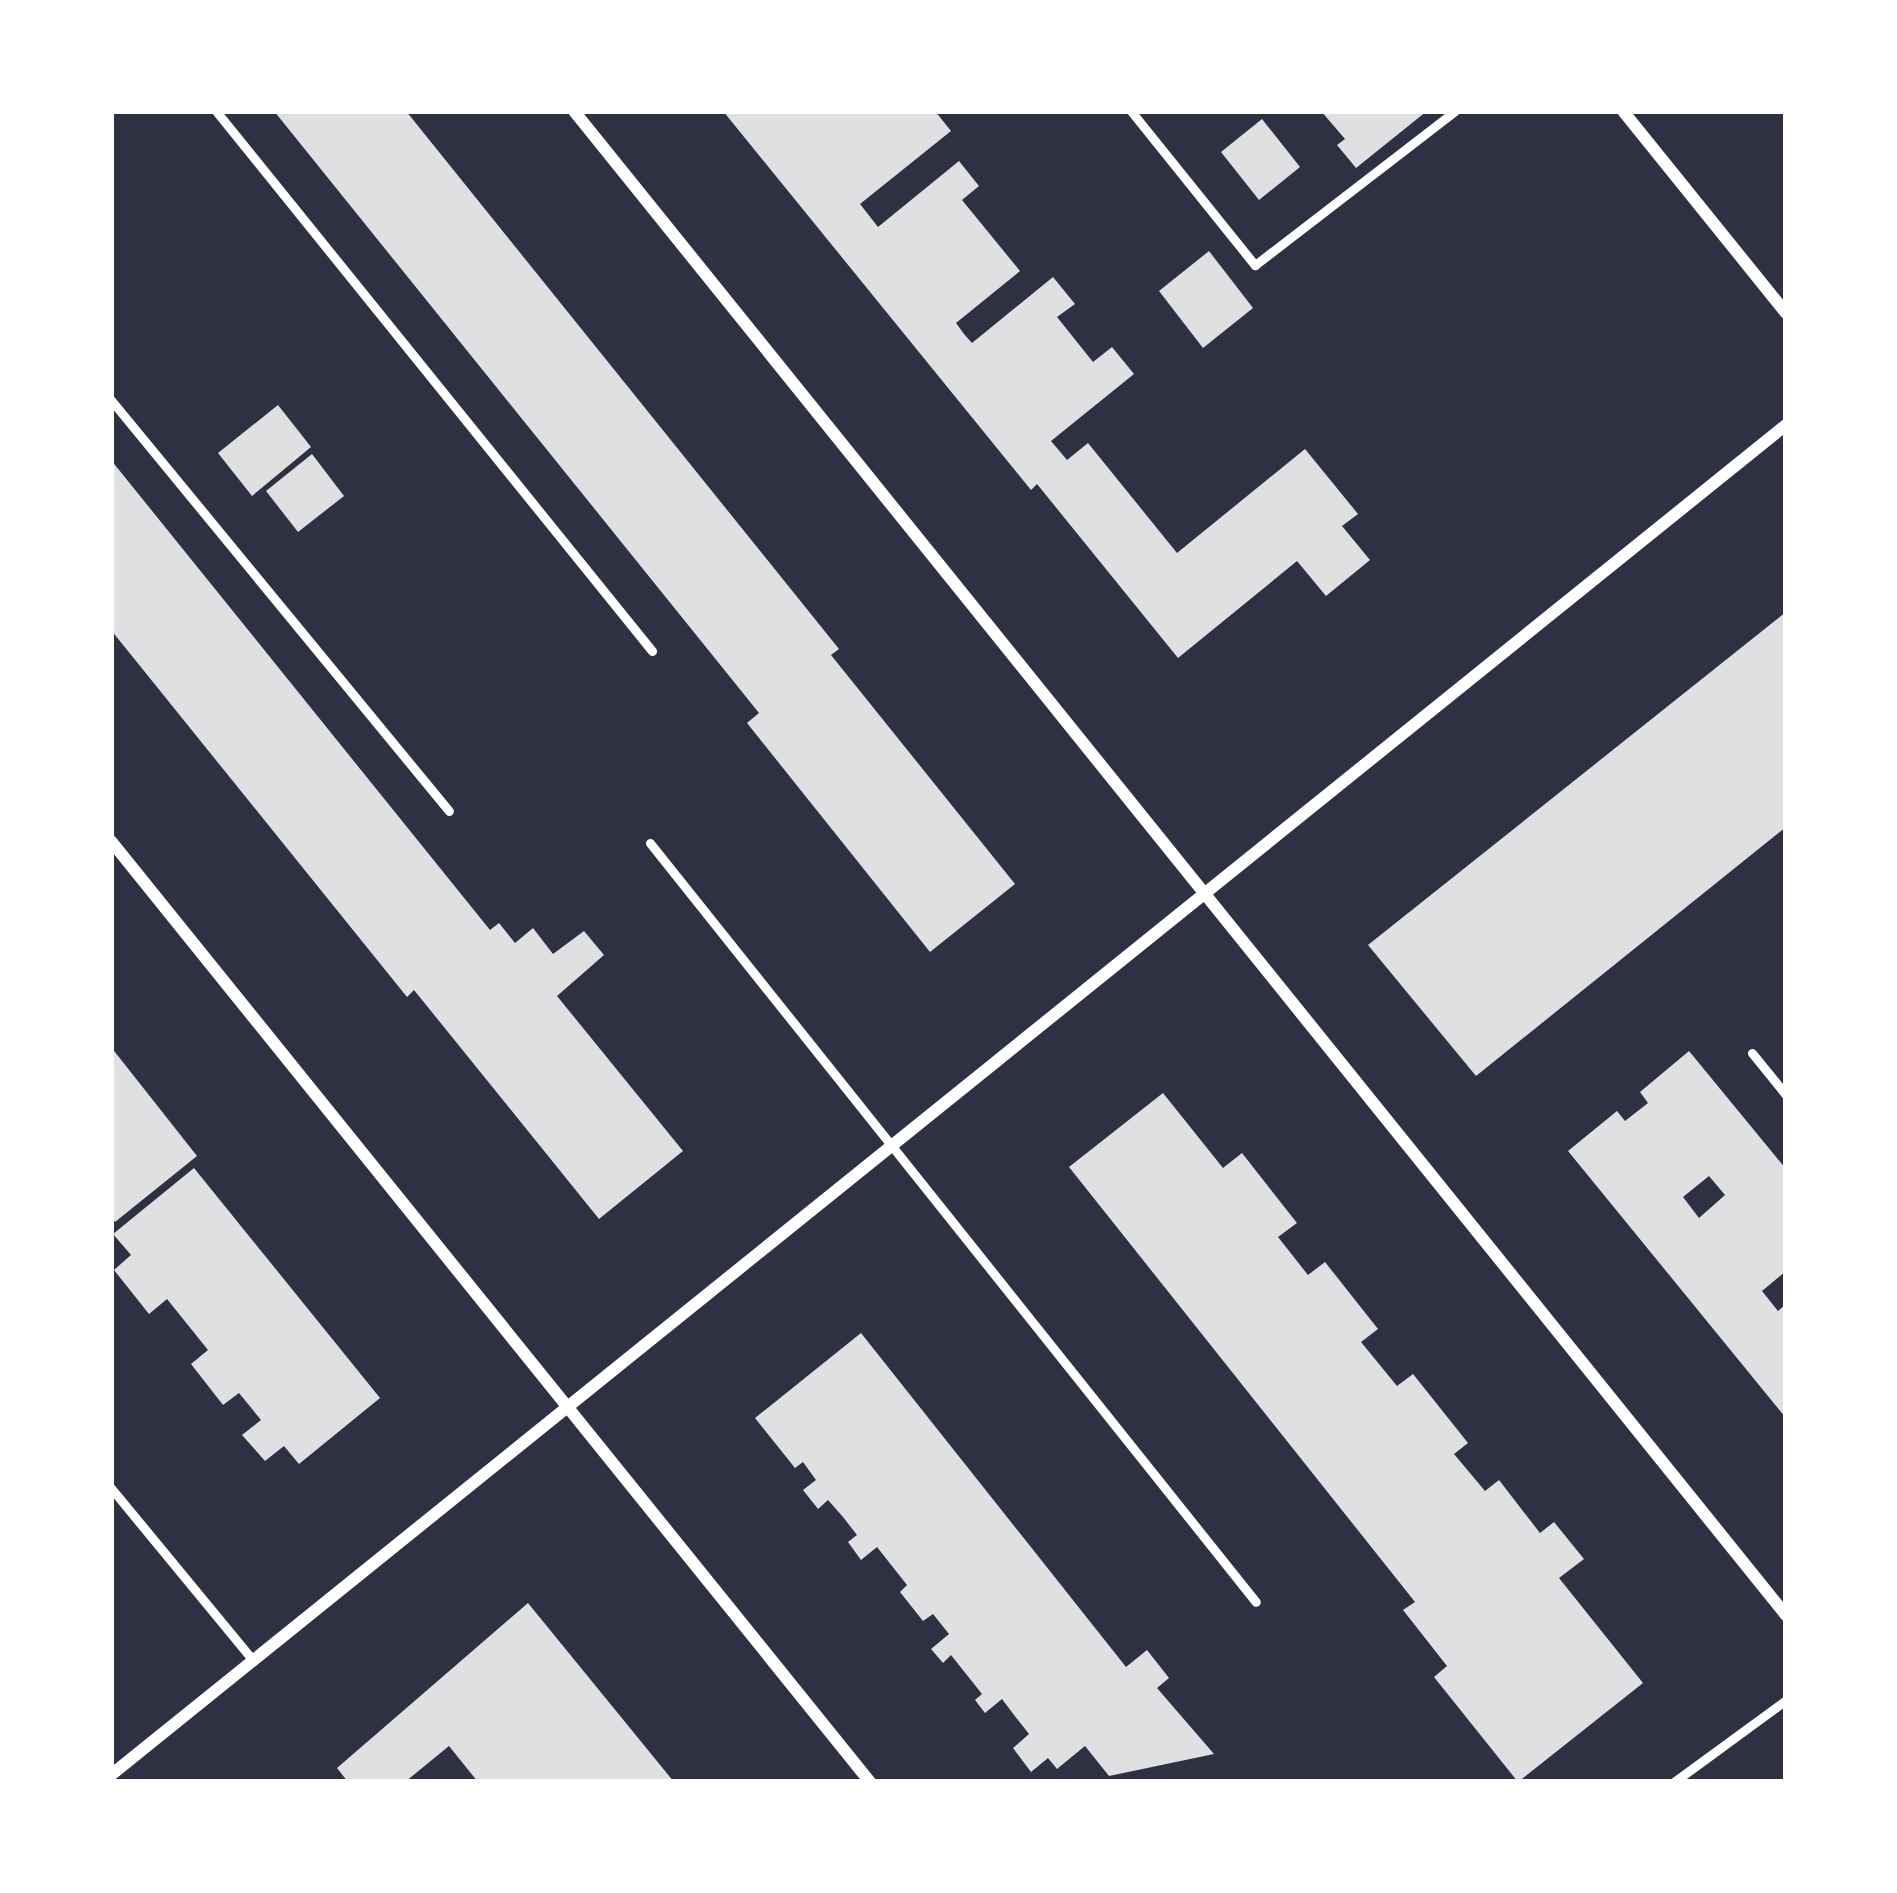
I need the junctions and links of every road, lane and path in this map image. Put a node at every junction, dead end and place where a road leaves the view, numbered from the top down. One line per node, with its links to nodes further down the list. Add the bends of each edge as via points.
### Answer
1 (216, 111): 9 (lane)
2 (574, 111): 13 (street)
3 (1131, 111): 4 (lane, via 1255,265)
4 (1455, 111)
5 (1622, 111): 6 (street)
6 (1786, 313)
7 (111, 400): 10 (lane)
8 (1786, 425): 13 (street)
9 (652, 651)
10 (449, 811)
11 (111, 842): 17 (street)
12 (650, 843): 16 (lane)
13 (1204, 893): 16 (street); 20 (street)
14 (1751, 1053): 15 (lane)
15 (1786, 1095)
16 (889, 1147): 17 (street); 19 (lane)
17 (567, 1407): 21 (street); 24 (street)
18 (111, 1488): 21 (lane)
19 (1256, 1602)
20 (1786, 1614)
21 (254, 1660): 23 (street)
22 (1786, 1700): 25 (lane)
23 (111, 1775)
24 (870, 1782)
25 (1674, 1782)

